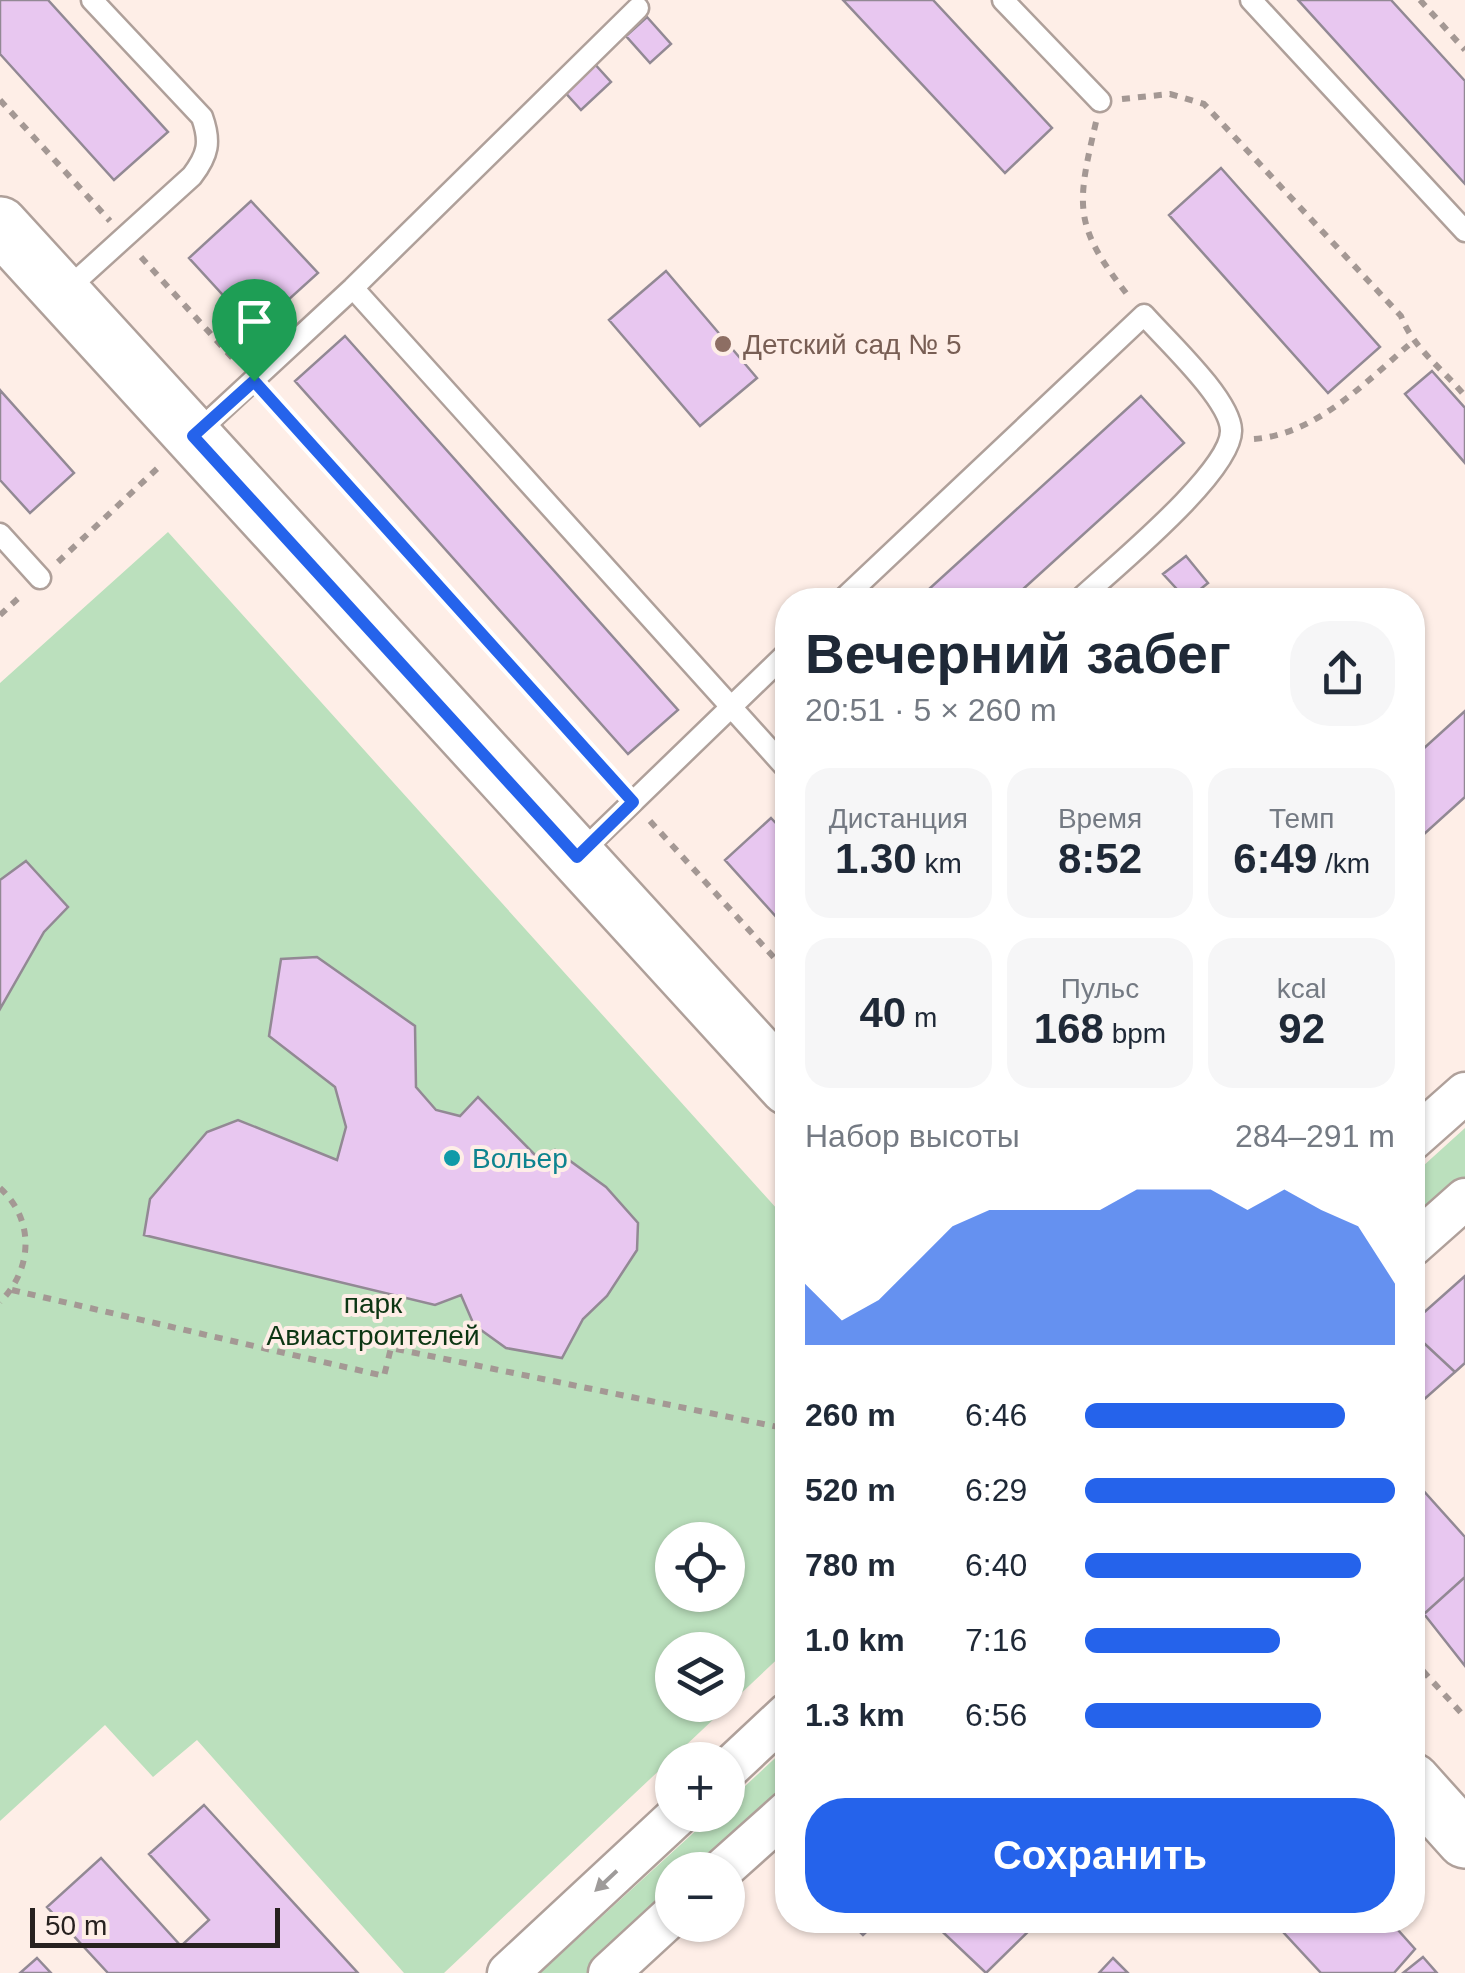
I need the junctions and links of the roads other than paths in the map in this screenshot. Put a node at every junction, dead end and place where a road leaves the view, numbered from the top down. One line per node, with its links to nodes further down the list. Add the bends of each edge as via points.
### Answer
1 (92, 0): 9 (lane, via 202,117 209,138 206,158 192,176)
2 (1004, 0): 5 (lane)
3 (1251, 0): 7 (lane)
4 (638, 8): 8 (lane)
5 (1100, 101)
6 (0, 225): 9 (main road)
7 (1465, 230)
8 (352, 288): 10 (lane); 16 (lane)
9 (62, 294): 10 (main road)
10 (193, 436): 18 (main road)
11 (0, 534): 12 (lane)
12 (40, 578)
13 (855, 588): 14 (lane, via 1144,315 1220,402 1231,430 1200,487)
14 (1092, 588)
15 (775, 664): 16 (lane)
16 (730, 706): 17 (lane); 18 (lane)
17 (775, 756)
18 (577, 857): 19 (main road)
19 (775, 1073)
20 (1465, 1094): 21 (street)
21 (1425, 1129)
22 (1465, 1199): 23 (street)
23 (1425, 1234)
24 (775, 1725): 25 (street)
25 (745, 1752)
26 (1425, 1795): 29 (main road)
27 (775, 1822): 30 (street)
28 (660, 1832): 32 (street, one-way to 32)
29 (1465, 1840)
30 (742, 1852)
31 (655, 1931): 33 (street)
32 (508, 1973)
33 (609, 1973)

